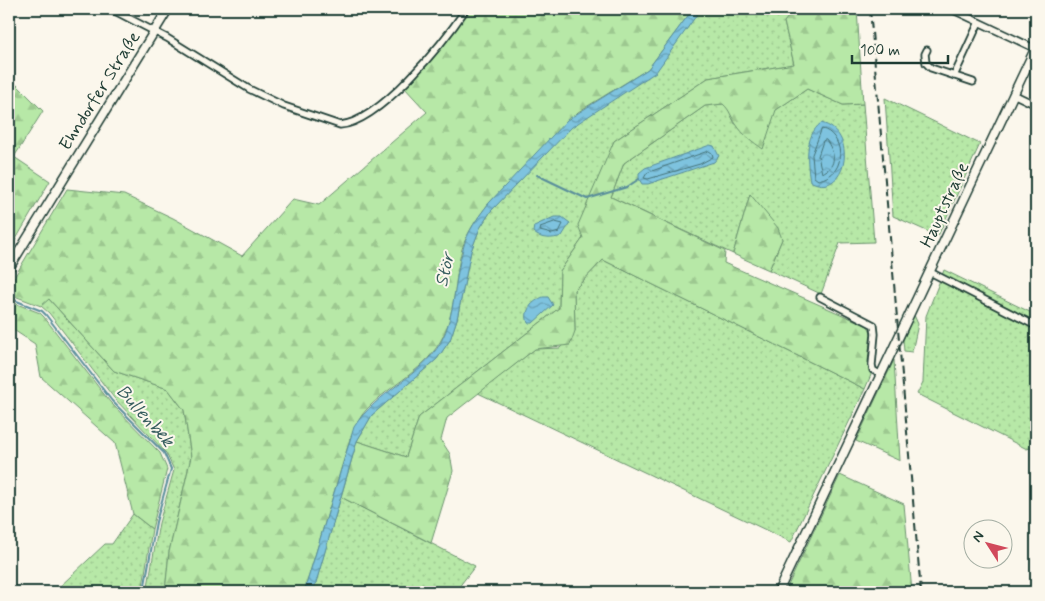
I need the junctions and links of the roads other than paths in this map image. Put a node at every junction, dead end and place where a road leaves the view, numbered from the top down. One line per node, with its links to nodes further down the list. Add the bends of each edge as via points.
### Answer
1 (111, 9): 6 (street)
2 (168, 9): 6 (street, Ehndorfer Straße)
3 (466, 9): 6 (street, via 403,85 350,125 340,125 284,106 249,89)
4 (952, 9): 5 (street)
5 (979, 22): 7 (street); 9 (street)
6 (154, 31): 13 (street, Ehndorfer Straße)
7 (1036, 48): 11 (street, Hauptstraße)
8 (927, 50): 9 (street, via 926,63 931,68)
9 (954, 76): 10 (street)
10 (973, 82)
11 (1013, 94): 12 (street); 14 (street, Hauptstraße)
12 (1036, 105)
13 (9, 268)
14 (930, 272): 16 (street); 17 (street, Hauptstraße)
15 (820, 297): 17 (street, via 874,325 872,365 873,370)
16 (1036, 326)
17 (881, 375): 18 (street, Hauptstraße)
18 (778, 592)

